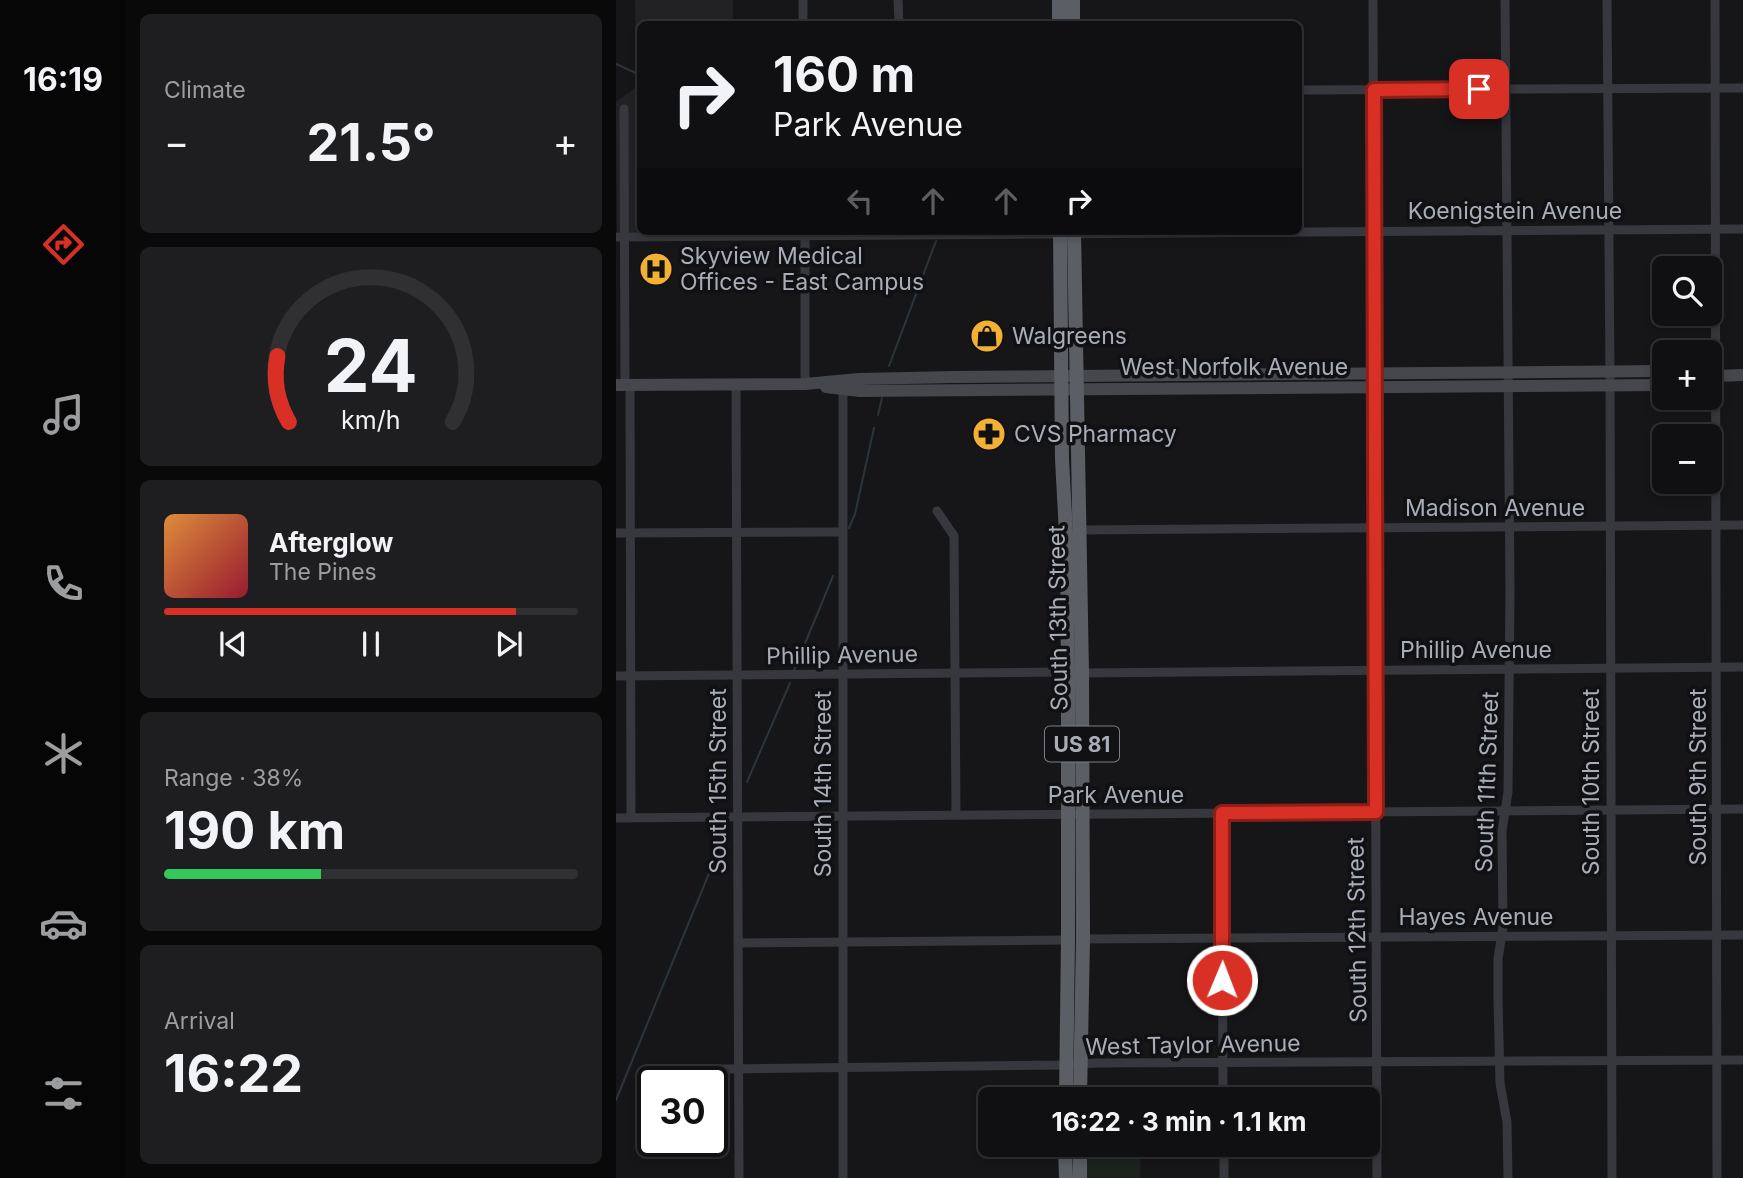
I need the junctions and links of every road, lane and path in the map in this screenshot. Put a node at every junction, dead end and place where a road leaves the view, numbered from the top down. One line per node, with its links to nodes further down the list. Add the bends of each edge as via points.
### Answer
1 (803, 0): 9 (street)
2 (898, 0): 10 (street)
3 (1059, 0): 11 (highway)
4 (1073, 0): 12 (highway)
5 (1373, 0): 18 (street, South 12th Street)
6 (1505, 0): 13 (street, South 11th Street)
7 (1606, 0): 14 (street, South 10th Street)
8 (1715, 0): 15 (street, South 9th Street)
9 (803, 21)
10 (899, 21)
11 (1059, 21)
12 (1073, 21)
13 (1506, 88): 14 (street); 18 (street); 21 (street, South 11th Street)
14 (1608, 88): 15 (street); 22 (street, South 10th Street)
15 (1714, 88): 16 (street); 23 (street, South 9th Street)
16 (1743, 88)
17 (1302, 90): 18 (street)
18 (1374, 90): 25 (street, South 12th Street)
19 (624, 109): 29 (street)
20 (1743, 229): 23 (street, Koenigstein Avenue)
21 (1507, 230): 22 (street, Koenigstein Avenue); 25 (street, Koenigstein Avenue); 33 (street, South 11th Street)
22 (1608, 230): 23 (street, Koenigstein Avenue); 31 (street, South 10th Street)
23 (1715, 230): 30 (street, South 9th Street)
24 (1302, 231): 25 (street, Koenigstein Avenue)
25 (1375, 231): 36 (street, South 12th Street)
26 (712, 235): 29 (street, Koenigstein Avenue)
27 (804, 235): 39 (street)
28 (1067, 235): 37 (highway, US 81)
29 (620, 237): 40 (street)
30 (1713, 340)
31 (1610, 371): 32 (main road, West Norfolk Avenue); 33 (main road, West Norfolk Avenue); 43 (street, South 10th Street)
32 (1652, 371)
33 (1509, 372): 36 (main road, West Norfolk Avenue); 42 (street, South 11th Street)
34 (1722, 376): 35 (main road)
35 (1743, 376)
36 (1375, 380): 37 (main road, West Norfolk Avenue); 42 (main road, West Norfolk Avenue); 50 (street, South 12th Street)
37 (1069, 383): 39 (main road, West Norfolk Avenue, via 859,379); 44 (main road, West Norfolk Avenue); 52 (highway, South 13th Street / US 81); 63 (highway, South 13th Street / US 81)
38 (736, 384): 39 (main road, West Norfolk Avenue); 40 (main road, West Norfolk Avenue); 56 (street, South 15th Street)
39 (805, 384): 44 (main road, West Norfolk Avenue)
40 (624, 385): 55 (street)
41 (1652, 385): 43 (main road, West Norfolk Avenue)
42 (1509, 386): 43 (main road, West Norfolk Avenue); 51 (street, South 11th Street)
43 (1610, 386): 49 (street, South 10th Street)
44 (843, 389): 53 (street, South 14th Street)
45 (1713, 410): 47 (street, South 9th Street)
46 (937, 511): 62 (street, via 954,536)
47 (1716, 525): 48 (street, Madison Avenue); 49 (street, Madison Avenue); 58 (street, South 9th Street)
48 (1743, 525)
49 (1611, 526): 51 (street, Madison Avenue); 57 (street, South 10th Street)
50 (1376, 528): 51 (street, Madison Avenue); 52 (street, Madison Avenue); 60 (street, South 12th Street)
51 (1510, 528): 61 (street, South 11th Street)
52 (1079, 530): 63 (highway, South 13th Street / US 81)
53 (842, 532): 56 (street); 64 (street, South 14th Street)
54 (616, 533): 55 (street)
55 (630, 533): 56 (street); 66 (street)
56 (737, 533): 67 (street, South 15th Street)
57 (1611, 667): 58 (street, Phillip Avenue); 61 (street, Phillip Avenue); 70 (street, South 10th Street)
58 (1717, 667): 59 (street, Phillip Avenue); 68 (street, South 9th Street)
59 (1743, 667)
60 (1376, 669): 61 (street, Phillip Avenue); 63 (street, Phillip Avenue); 72 (street, South 12th Street)
61 (1509, 669): 71 (street, South 11th Street)
62 (955, 672): 63 (street, Phillip Avenue); 64 (street, Phillip Avenue); 74 (street)
63 (1075, 672): 75 (highway, South 13th Street / US 81)
64 (842, 674): 67 (street, Phillip Avenue); 78 (street, South 14th Street)
65 (616, 676): 66 (street, Phillip Avenue)
66 (631, 676): 67 (street, Phillip Avenue); 77 (street)
67 (737, 676): 76 (street, South 15th Street)
68 (1716, 809): 69 (street, Park Avenue); 70 (street, Park Avenue); 81 (street, South 9th Street)
69 (1743, 809)
70 (1610, 810): 71 (street, Park Avenue); 80 (street, South 10th Street)
71 (1506, 811): 72 (street, Park Avenue); 84 (street, South 11th Street)
72 (1376, 812): 73 (street, Park Avenue); 83 (street, South 12th Street)
73 (1222, 813): 75 (street, Park Avenue); 85 (street)
74 (956, 814): 75 (street, Park Avenue); 78 (street, Park Avenue)
75 (1075, 814): 86 (highway, South 13th Street / US 81)
76 (737, 816): 77 (street, Park Avenue); 78 (street, Park Avenue); 88 (street, South 15th Street)
77 (631, 817): 79 (street, Park Avenue)
78 (842, 817): 87 (street, South 14th Street)
79 (616, 818)
80 (1611, 935): 81 (street, Hayes Avenue); 84 (street, Hayes Avenue); 92 (street, South 10th Street)
81 (1718, 935): 82 (street, Hayes Avenue); 89 (street, South 9th Street)
82 (1743, 935)
83 (1377, 937): 84 (street, Hayes Avenue); 85 (street, Hayes Avenue); 94 (street, South 12th Street)
84 (1502, 937): 91 (street, South 11th Street, via 1498,959)
85 (1223, 939): 86 (street, Hayes Avenue); 93 (street)
86 (1076, 940): 87 (street, Hayes Avenue); 95 (highway, South 13th Street / US 81); 96 (highway, South 13th Street / US 81)
87 (843, 942): 88 (street, Hayes Avenue); 97 (street, South 14th Street)
88 (738, 943): 99 (street, South 15th Street)
89 (1717, 1060): 90 (street, West Taylor Avenue); 92 (street, West Taylor Avenue); 114 (street, South 9th Street)
90 (1743, 1060)
91 (1500, 1061): 92 (street, West Taylor Avenue); 94 (street, West Taylor Avenue); 112 (street, South 11th Street)
92 (1612, 1062): 113 (street, South 10th Street)
93 (1223, 1063): 94 (street, West Taylor Avenue); 96 (street, West Taylor Avenue); 102 (street)
94 (1378, 1063): 111 (street, South 12th Street)
95 (1066, 1065): 96 (street, West Taylor Avenue); 97 (street, West Taylor Avenue); 100 (highway, South 13th Street / US 81)
96 (1081, 1065): 101 (highway, South 13th Street / US 81)
97 (843, 1068): 99 (street, West Taylor Avenue); 107 (street, South 14th Street)
98 (728, 1069): 99 (street, West Taylor Avenue)
99 (738, 1069): 106 (street, South 15th Street)
100 (1066, 1087)
101 (1080, 1087)
102 (1223, 1087)
103 (1065, 1157): 108 (highway)
104 (1080, 1157): 109 (highway)
105 (1224, 1157): 110 (street)
106 (739, 1178)
107 (843, 1178)
108 (1066, 1178)
109 (1080, 1178)
110 (1224, 1178)
111 (1377, 1178)
112 (1508, 1178)
113 (1612, 1178)
114 (1717, 1178)

